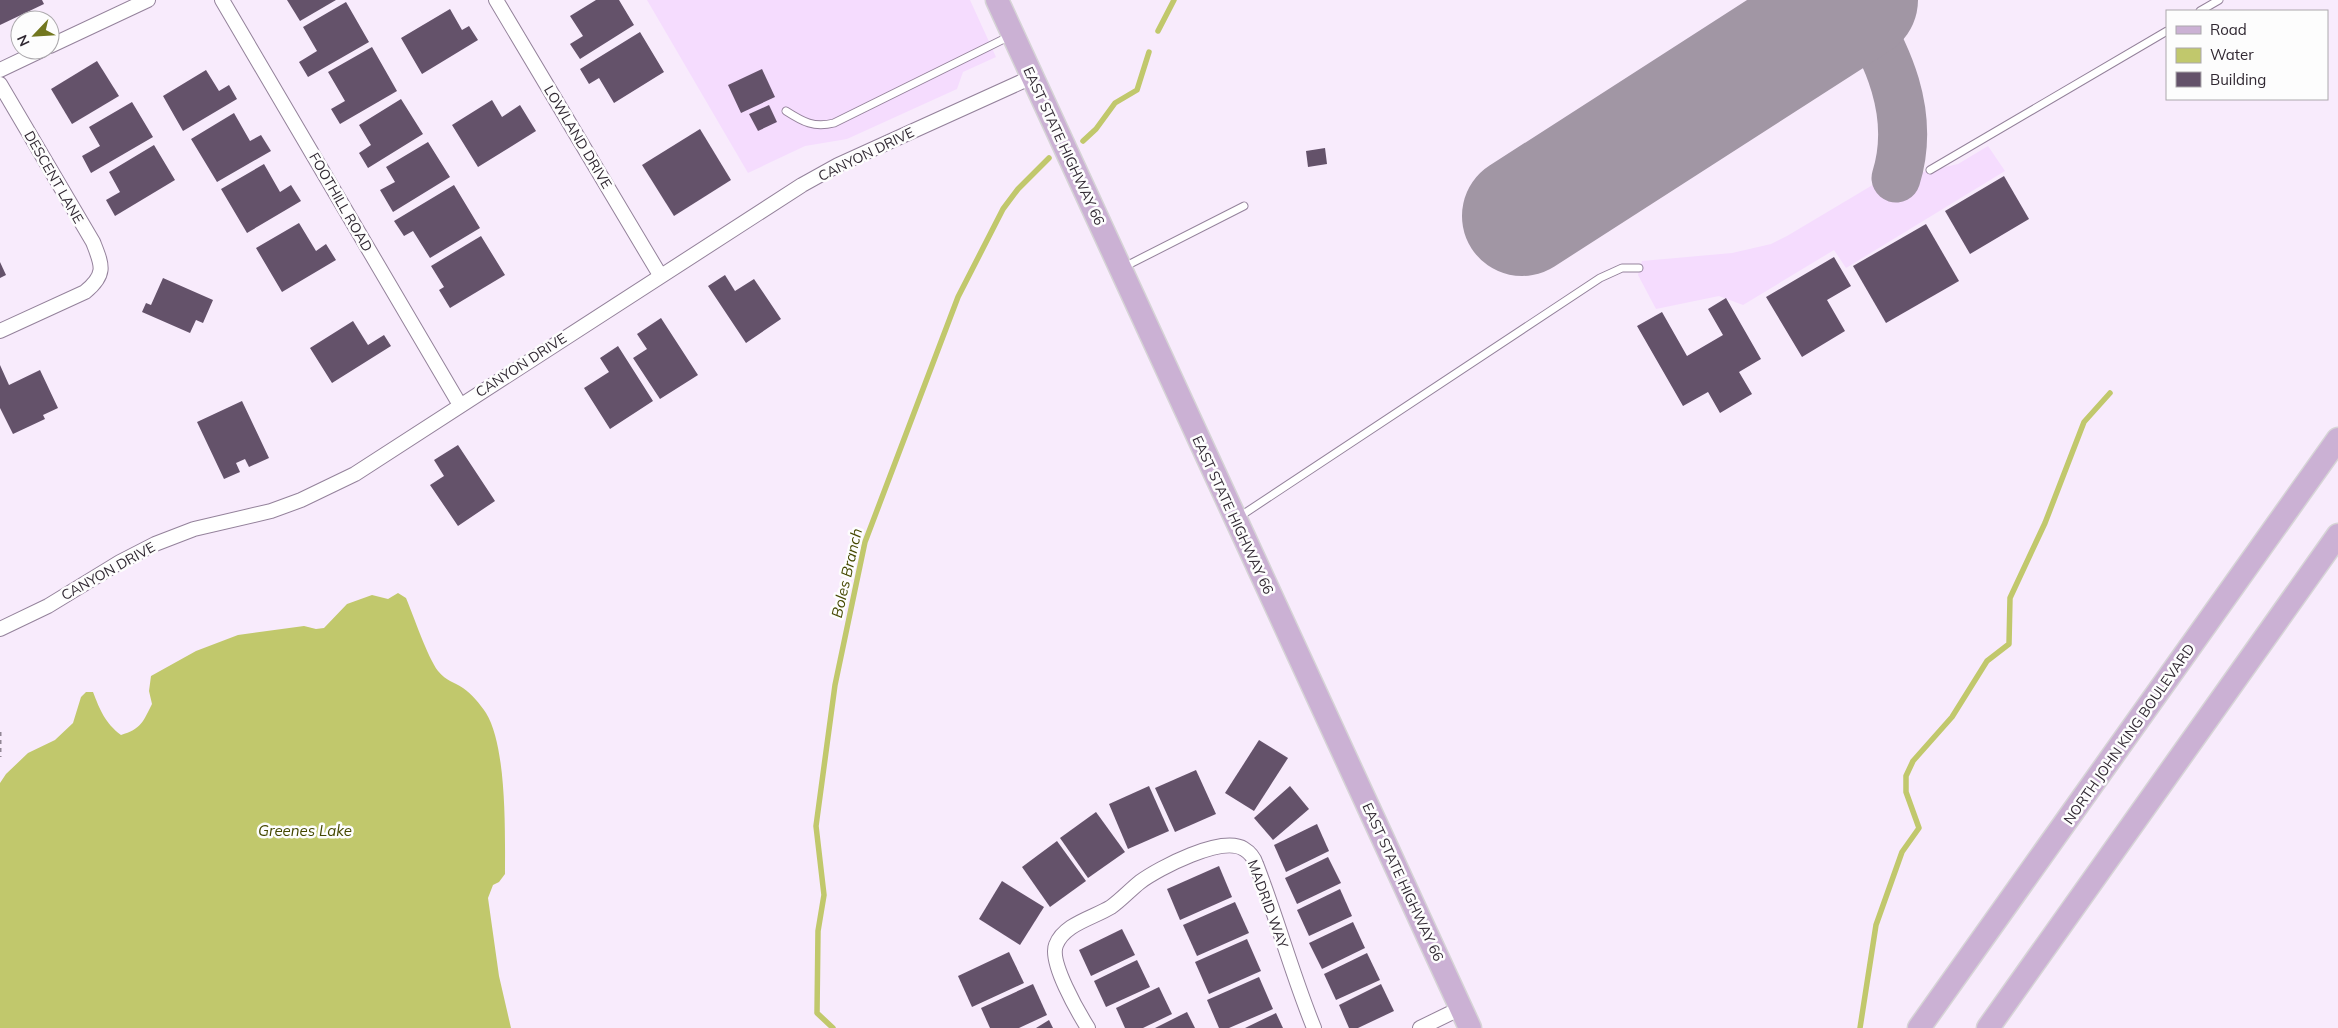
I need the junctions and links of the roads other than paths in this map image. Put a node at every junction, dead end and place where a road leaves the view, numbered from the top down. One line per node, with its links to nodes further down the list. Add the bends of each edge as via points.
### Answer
1 (148, 0): 9 (street)
2 (222, 0): 21 (street, FOOTHILL ROAD)
3 (496, 0): 19 (street, LOWLAND DRIVE)
4 (997, 0): 8 (main road, EAST STATE HIGHWAY 66)
5 (2220, 0): 6 (lane)
6 (2202, 10)
7 (2166, 32): 15 (lane)
8 (1013, 35): 12 (main road, EAST STATE HIGHWAY 66); 14 (lane, via 834,123 808,125)
9 (60, 41)
10 (21, 60): 11 (street)
11 (0, 70)
12 (1032, 77): 18 (main road, EAST STATE HIGHWAY 66); 19 (street, CANYON DRIVE, via 838,165)
13 (0, 84): 20 (street, DESCENT LANE, via 92,242 101,272 85,292)
14 (786, 111)
15 (1930, 170)
16 (1244, 206): 18 (lane)
17 (1639, 268): 23 (lane, via 1622,268 1600,278)
18 (1120, 269): 23 (main road, EAST STATE HIGHWAY 66)
19 (660, 275): 21 (street, CANYON DRIVE)
20 (0, 331)
21 (460, 404): 25 (street, CANYON DRIVE, via 380,459 328,487 271,511 194,529 155,544 48,606)
22 (2338, 439): 30 (main road, NORTH JOHN KING BOULEVARD)
23 (1235, 520): 26 (main road, EAST STATE HIGHWAY 66)
24 (2338, 535): 31 (main road)
25 (0, 629)
26 (1466, 1018): 29 (street)
27 (1088, 1028): 28 (street, MADRID WAY, via 1058,968 1055,946 1061,936 1111,906 1140,882 1168,865 1219,845 1244,848 1255,862)
28 (1314, 1028)
29 (1420, 1028)
30 (1919, 1028)
31 (1988, 1028)

